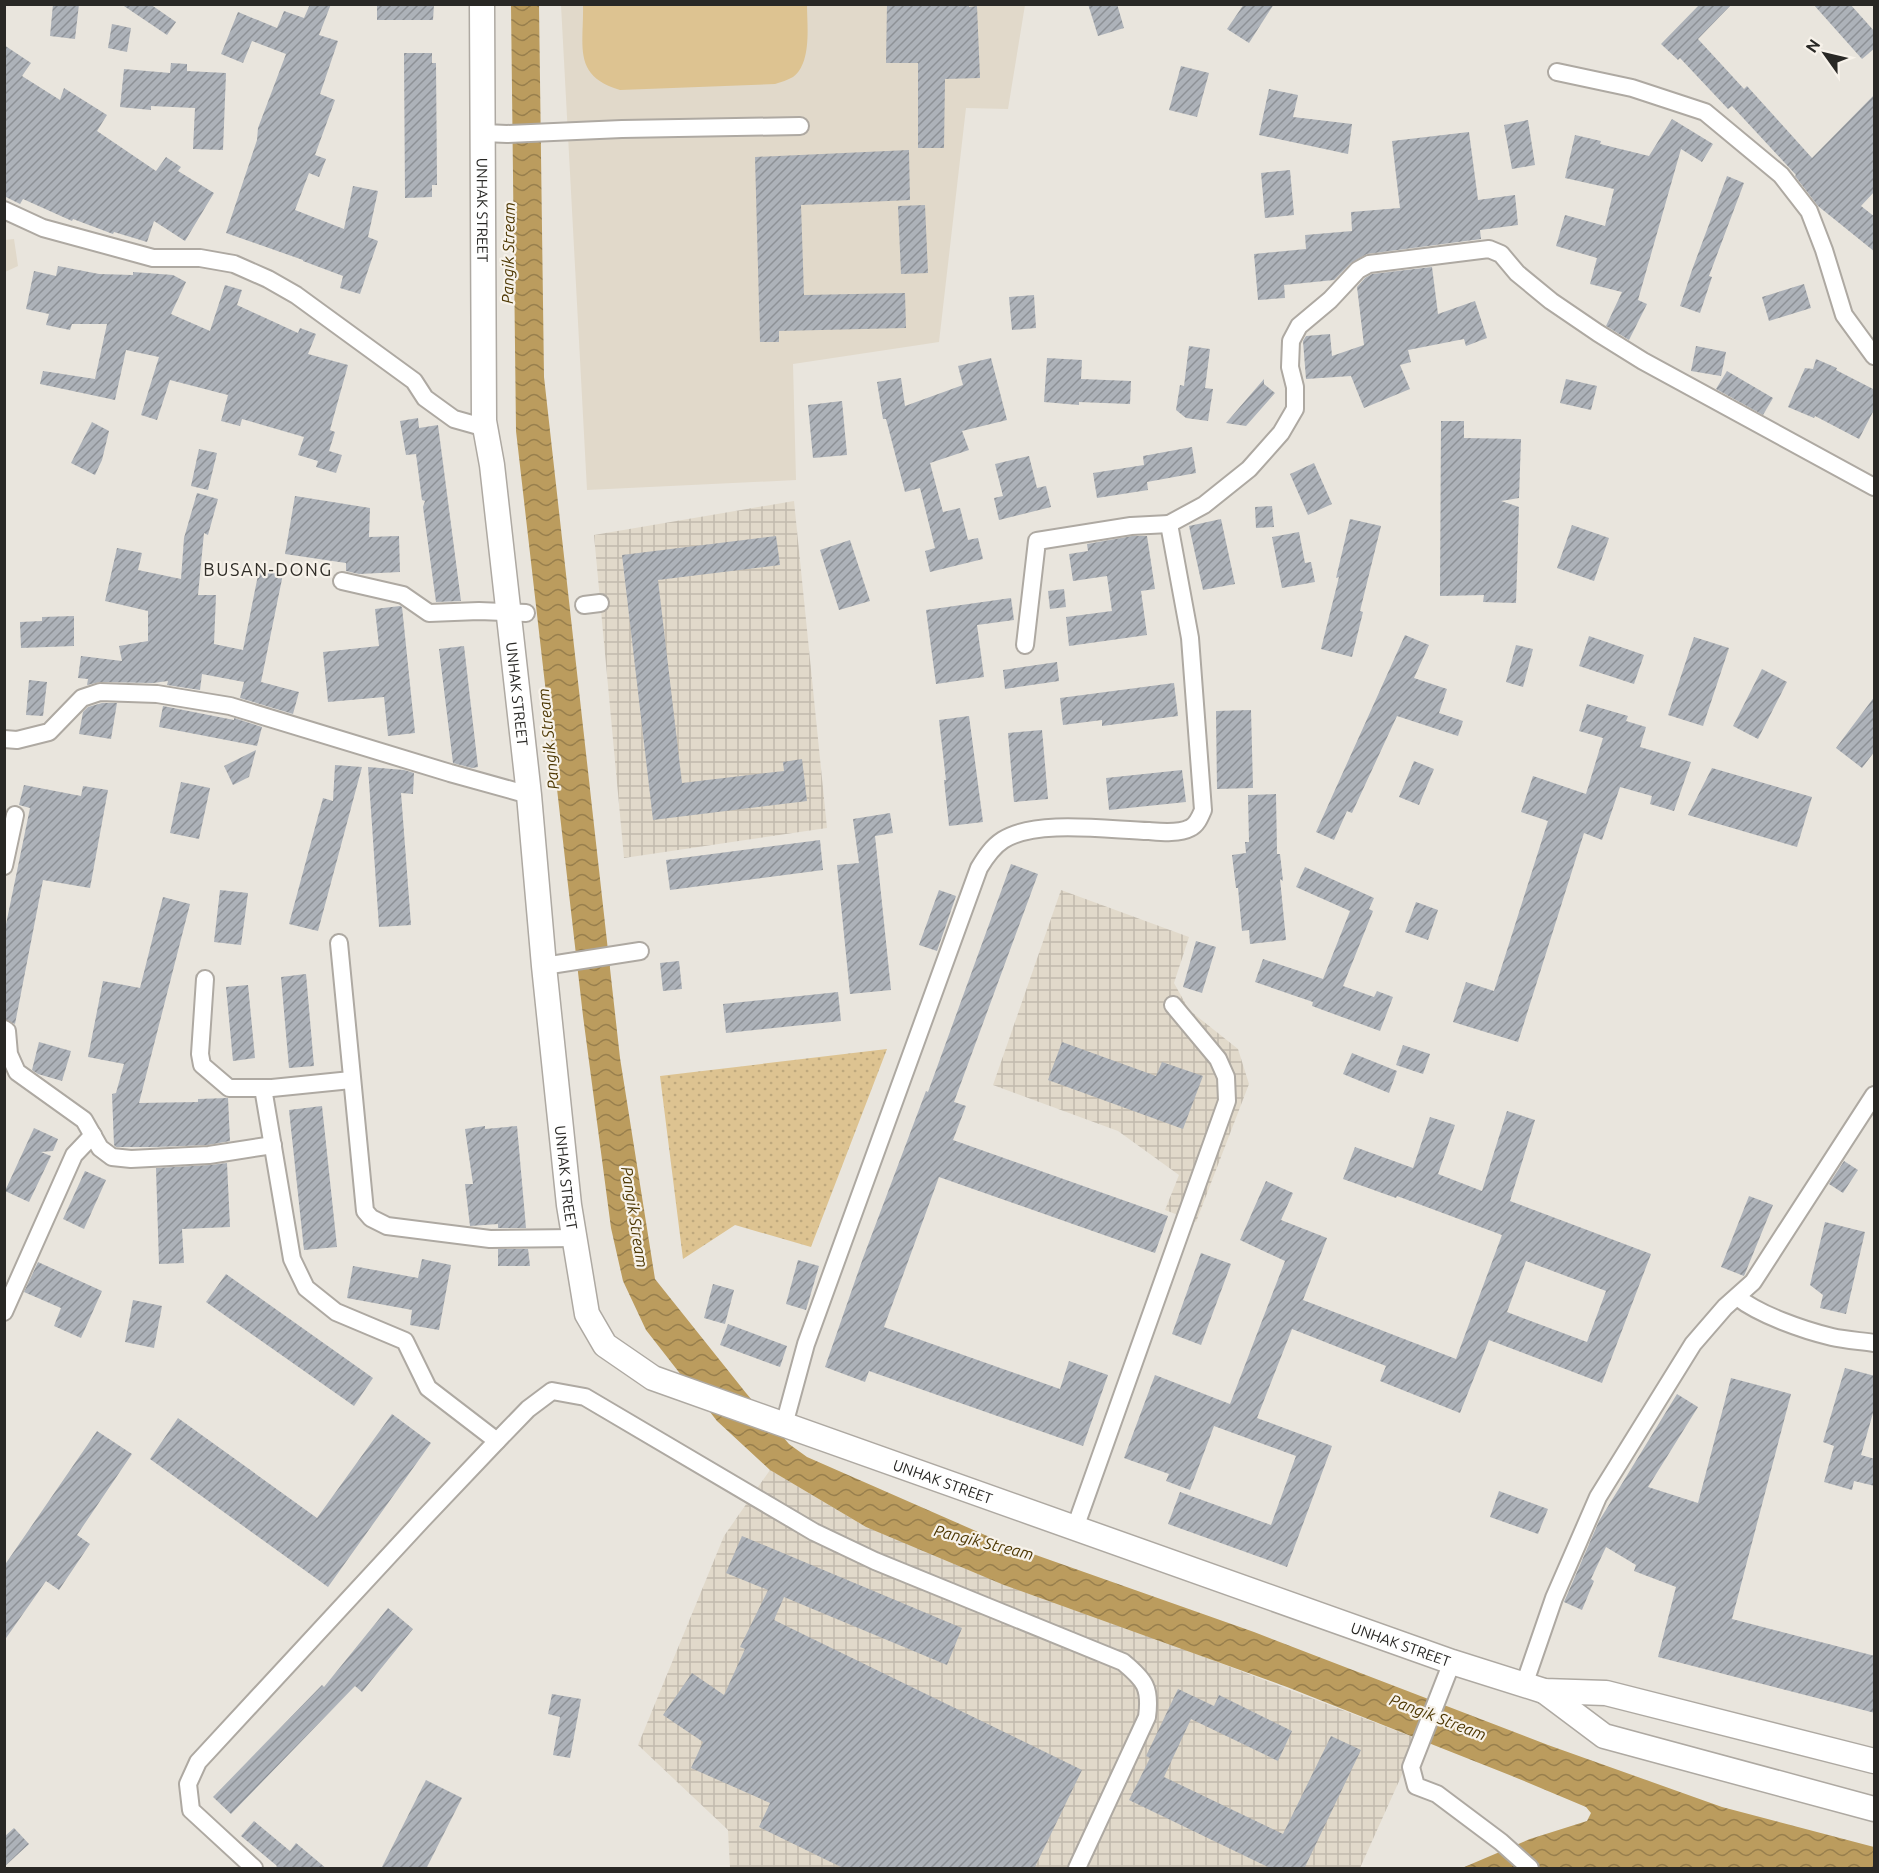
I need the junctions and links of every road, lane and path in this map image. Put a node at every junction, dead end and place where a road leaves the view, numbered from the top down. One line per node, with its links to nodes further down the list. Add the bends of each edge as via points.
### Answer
1 (482, 4): 4 (main road, UNHAK STREET)
2 (1557, 72): 6 (street, via 1632,88 1706,112 1780,175 1809,211 1844,315)
3 (800, 126): 4 (street)
4 (495, 133): 7 (main road, UNHAK STREET, via 483,360)
5 (4, 210): 7 (street, via 43,228 153,258 200,258 234,264 268,279 414,381 425,398 454,419)
6 (1875, 356)
7 (486, 429): 11 (main road, UNHAK STREET)
8 (1875, 487): 9 (street, via 1643,361 1551,301 1501,255 1489,249 1369,264 1358,270 1299,326 1291,341 1295,409 1281,433 1249,469 1204,505)
9 (1169, 524): 12 (street, via 1037,541); 32 (street, via 1190,638 1203,810 1192,828 1183,831 1062,827 1031,830 1004,840 990,851 979,868)
10 (342, 581): 11 (street, via 403,595 429,613)
11 (517, 613): 14 (main road, UNHAK STREET)
12 (1025, 645)
13 (4, 739): 14 (street, via 49,732 82,698 100,692 157,694 230,706)
14 (529, 795): 19 (main road, UNHAK STREET)
15 (15, 815): 16 (street)
16 (4, 866)
17 (339, 943): 23 (street)
18 (632, 952): 19 (street)
19 (554, 964): 28 (main road, UNHAK STREET, via 569,1205)
20 (205, 979): 24 (street, via 202,1065 229,1088)
21 (1173, 1005): 34 (street, via 1218,1059 1226,1077 1227,1101)
22 (4, 1029): 26 (street, via 17,1072 84,1120)
23 (351, 1080): 24 (street); 28 (street, via 365,1211 371,1218 387,1226 490,1239)
24 (263, 1088): 27 (street)
25 (1875, 1095): 29 (street, via 1753,1282)
26 (93, 1134): 27 (street, via 100,1148 112,1157 131,1159 209,1155); 30 (street, via 74,1155)
27 (273, 1145): 33 (street, via 292,1259 306,1288 336,1312 405,1341 428,1388)
28 (575, 1238): 32 (main road, UNHAK STREET, via 587,1314 605,1345 653,1378)
29 (1737, 1298): 31 (street, via 1750,1308 1835,1338); 36 (street, via 1693,1344 1599,1497 1554,1599)
30 (4, 1312)
31 (1875, 1343)
32 (778, 1423): 34 (main road, UNHAK STREET)
33 (497, 1441): 39 (street, via 198,1762 188,1784 191,1810); 40 (street, via 552,1391 585,1397 814,1532 875,1561 1123,1662 1140,1676 1150,1698 1147,1717)
34 (1075, 1528): 35 (main road, UNHAK STREET)
35 (1452, 1662): 36 (main road, UNHAK STREET); 41 (street, via 1411,1767 1416,1786 1437,1794 1502,1842)
36 (1534, 1688): 37 (main road, UNHAK STREET, via 1606,1693); 38 (main road, UNHAK STREET, via 1604,1736)
37 (1875, 1761)
38 (1875, 1809)
39 (254, 1869)
40 (1077, 1869)
41 (1530, 1869)

